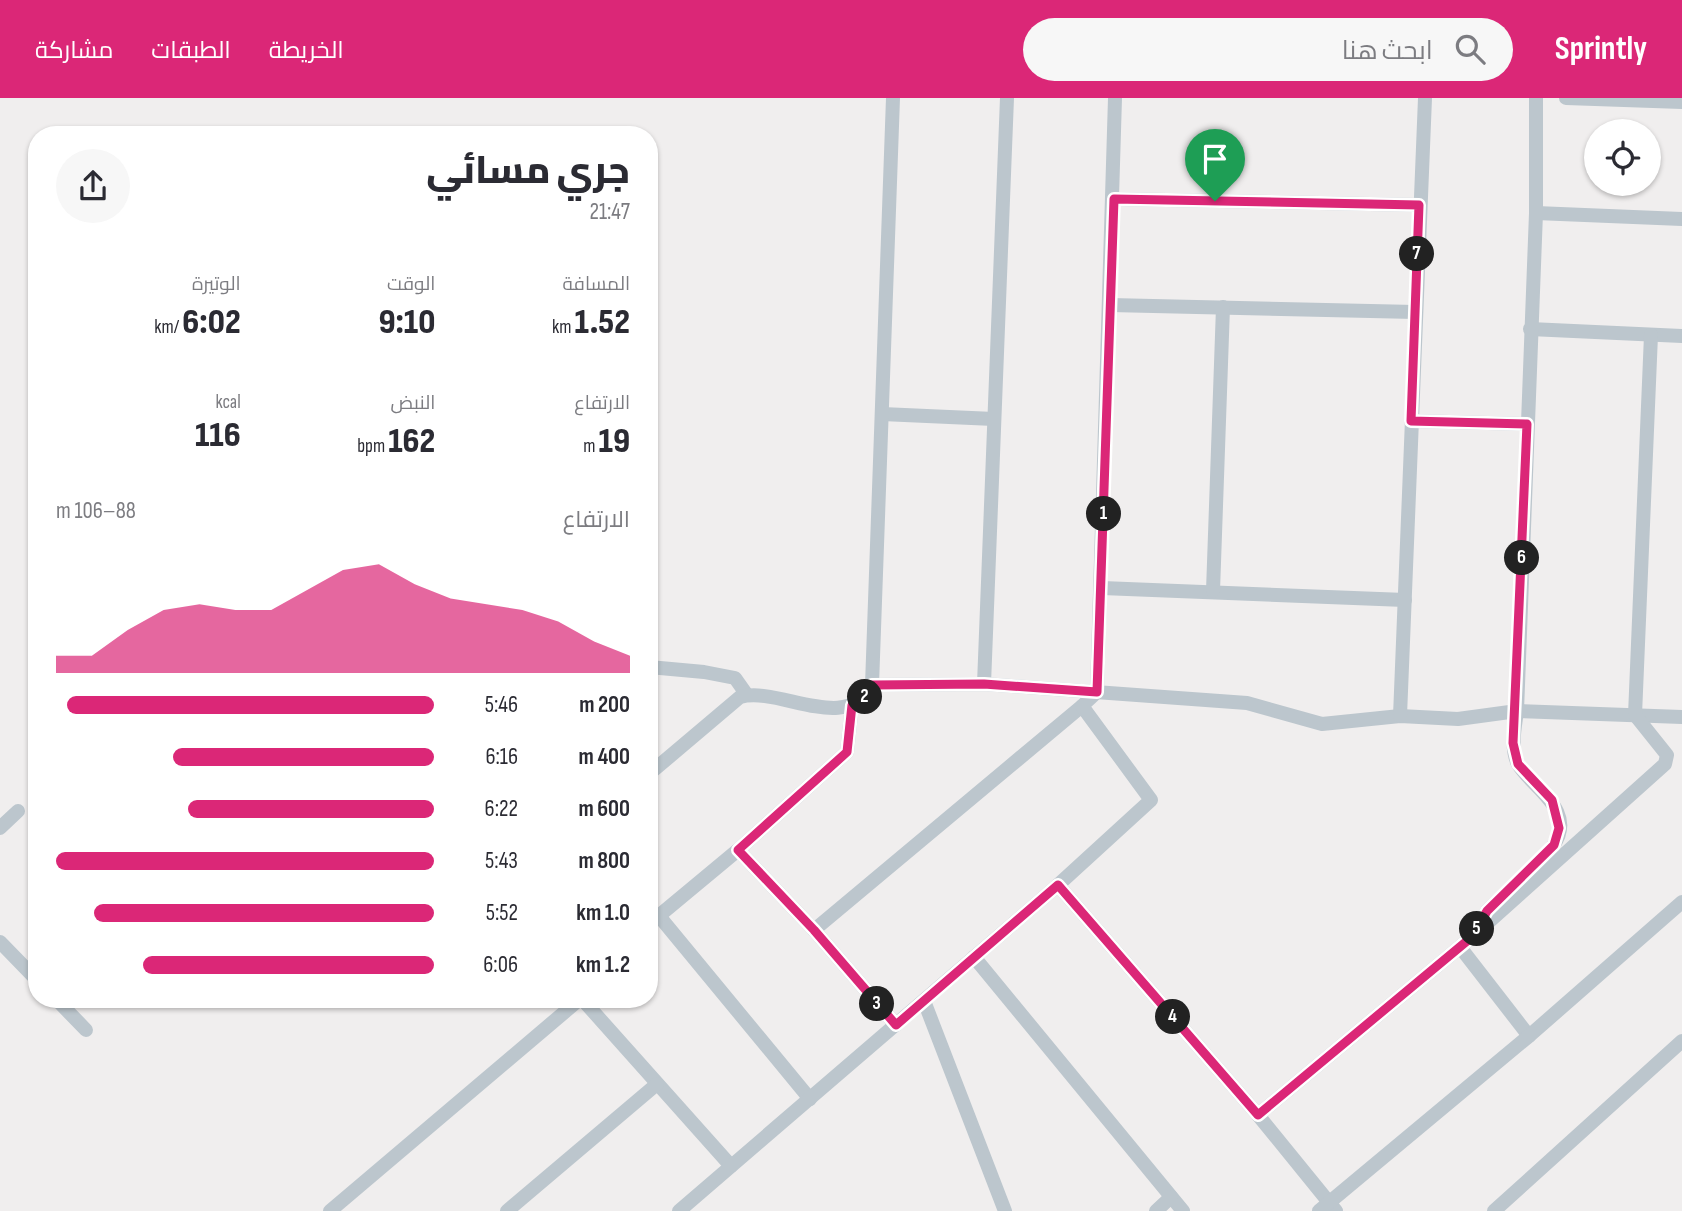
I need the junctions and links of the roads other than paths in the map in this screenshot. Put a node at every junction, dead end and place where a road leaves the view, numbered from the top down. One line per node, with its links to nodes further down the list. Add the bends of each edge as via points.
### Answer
1 (893, 98): 18 (street)
2 (1007, 98): 19 (street)
3 (1115, 98): 8 (street)
4 (1425, 98): 9 (street)
5 (1536, 98): 10 (street)
6 (1566, 98): 7 (street)
7 (1682, 102)
8 (1114, 199): 9 (street); 12 (street)
9 (1419, 205): 14 (street)
10 (1536, 213): 11 (street); 15 (street)
11 (1682, 219)
12 (1110, 304): 13 (street); 22 (street)
13 (1223, 307): 14 (street); 23 (street)
14 (1415, 312): 20 (street)
15 (1531, 329): 16 (street); 21 (street)
16 (1651, 335): 17 (street); 33 (street)
17 (1682, 336)
18 (882, 414): 19 (street); 27 (street)
19 (994, 419): 26 (street)
20 (1411, 421): 21 (street); 24 (street)
21 (1527, 424): 32 (street)
22 (1101, 588): 23 (street); 28 (street)
23 (1213, 591): 24 (street)
24 (1405, 600): 34 (street)
25 (658, 668): 29 (street, via 734,678)
26 (984, 684): 27 (street); 28 (street)
27 (872, 685): 30 (street, via 866,697)
28 (1097, 692): 31 (street); 34 (street, via 1247,703 1322,724)
29 (747, 695): 30 (street, via 823,707); 36 (street, via 734,700)
30 (852, 705): 39 (street, via 847,752)
31 (1082, 706): 40 (street, via 1151,800); 44 (street)
32 (1517, 710): 33 (street); 34 (street, via 1458,719); 45 (street, via 1513,743 1518,764 1552,800 1559,828 1554,845 1487,911)
33 (1635, 715): 35 (street); 45 (street, via 1667,755 1665,764)
34 (1400, 716)
35 (1682, 717)
36 (658, 766)
37 (18, 811): 38 (street)
38 (0, 828)
39 (738, 850): 42 (street); 44 (street)
40 (1058, 885): 48 (street); 60 (street)
41 (1682, 902): 56 (street)
42 (658, 917)
43 (658, 925): 59 (street)
44 (814, 930): 54 (street)
45 (1473, 936): 47 (street)
46 (0, 942): 49 (street)
47 (1460, 947): 56 (street); 60 (street)
48 (974, 957): 50 (street); 62 (street)
49 (28, 971)
50 (924, 1001): 54 (street); 67 (street)
51 (65, 1008): 55 (street)
52 (570, 1008): 64 (street)
53 (589, 1008): 58 (street)
54 (896, 1025): 59 (street)
55 (86, 1030)
56 (1529, 1036): 63 (street)
57 (1682, 1041): 70 (street)
58 (657, 1084): 61 (street); 65 (street)
59 (810, 1099): 61 (street)
60 (1258, 1115): 63 (street)
61 (731, 1166): 66 (street)
62 (1171, 1197): 68 (street); 69 (street)
63 (1328, 1208)
64 (330, 1211)
65 (508, 1211)
66 (679, 1211)
67 (1005, 1211)
68 (1156, 1211)
69 (1183, 1211)
70 (1494, 1211)

